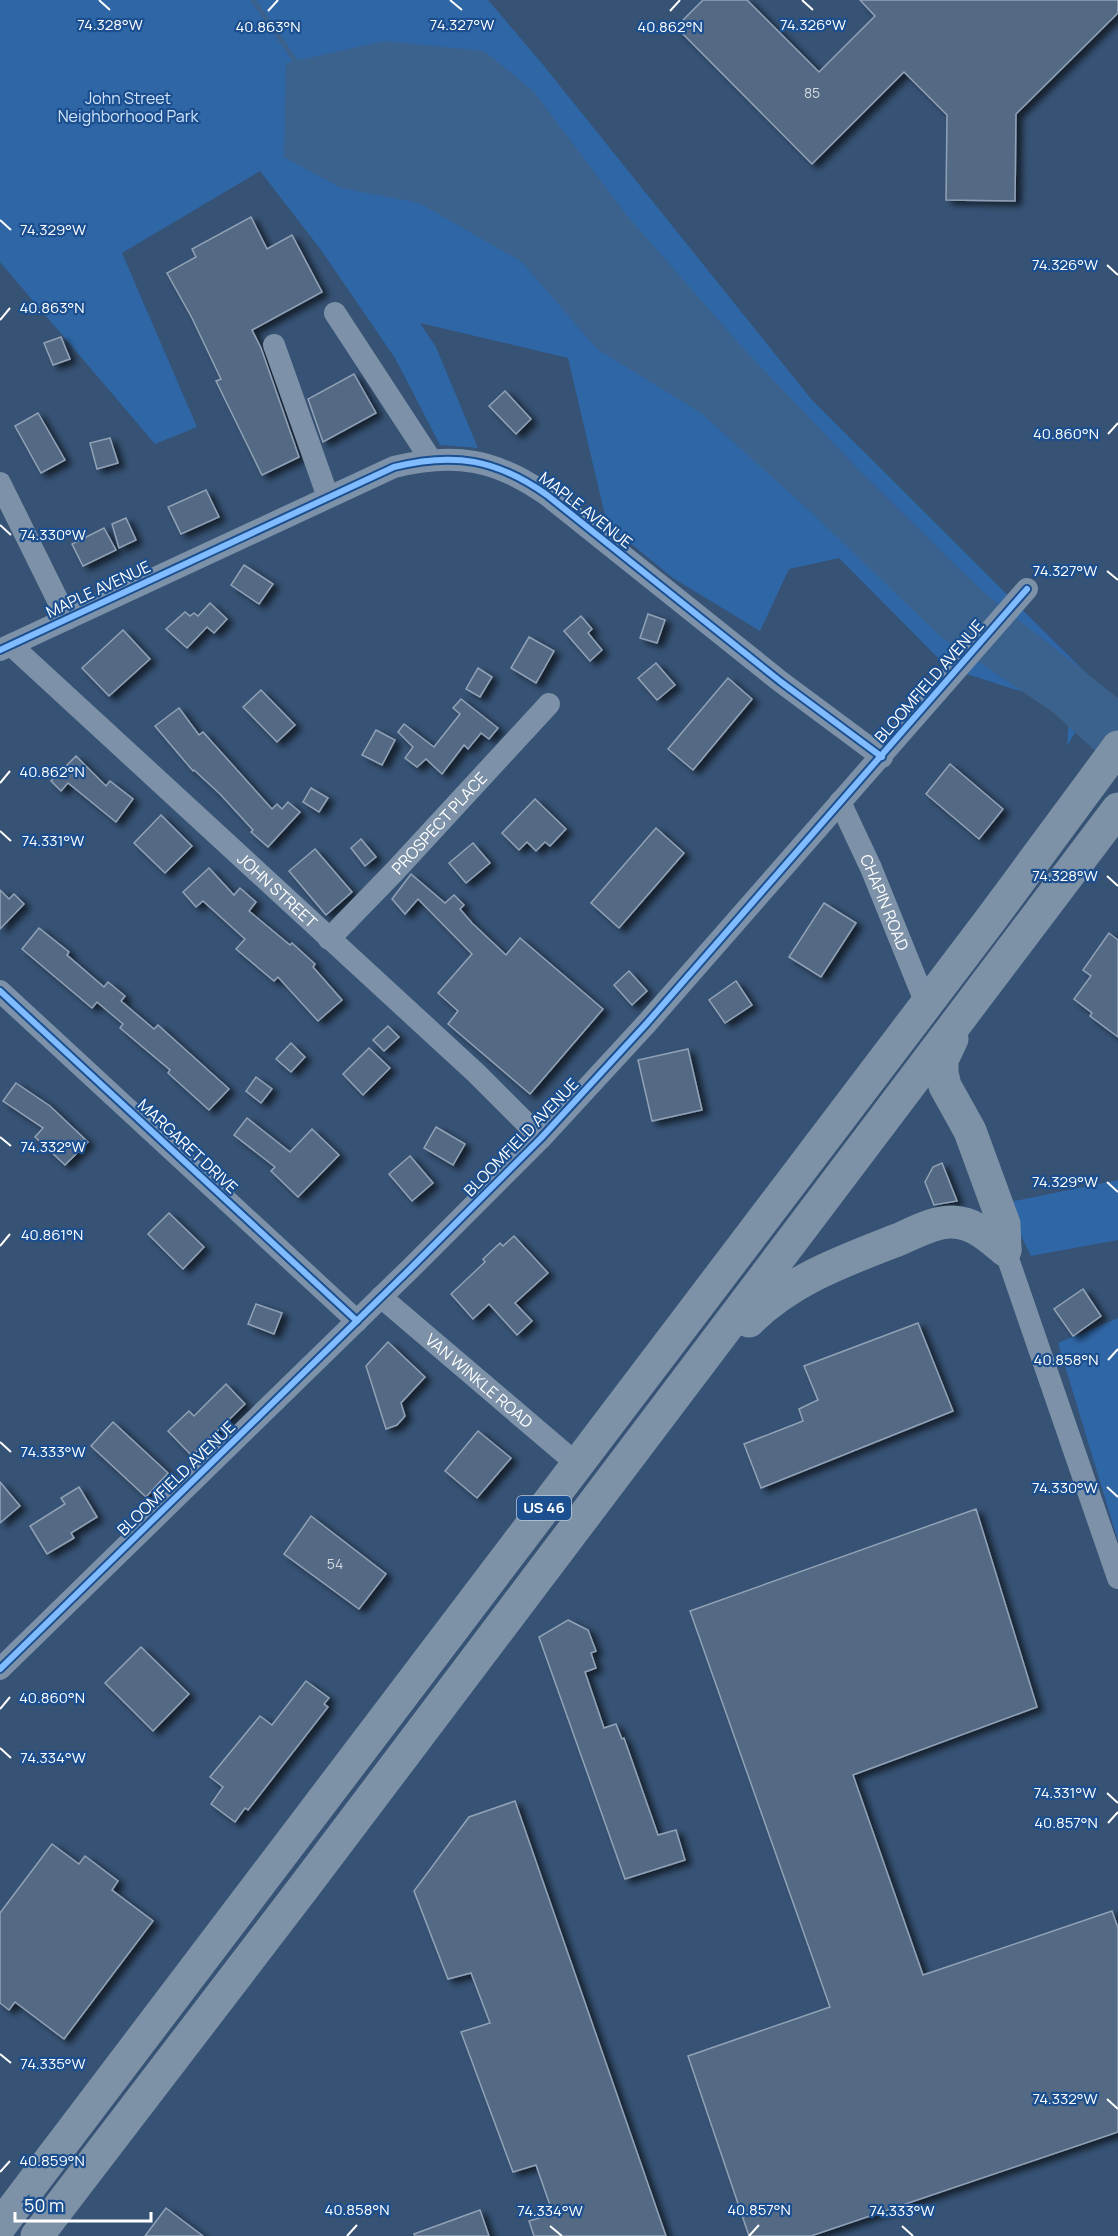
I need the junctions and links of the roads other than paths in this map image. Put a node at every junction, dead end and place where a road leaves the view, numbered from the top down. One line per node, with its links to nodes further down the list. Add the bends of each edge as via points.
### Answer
1 (335, 313): 3 (street)
2 (274, 345): 5 (street)
3 (431, 460): 5 (street, MAPLE AVENUE, via 394,467); 11 (street, MAPLE AVENUE, via 492,465 526,481)
4 (0, 483): 7 (street)
5 (328, 497): 7 (street, MAPLE AVENUE)
6 (1027, 589): 11 (street, BLOOMFIELD AVENUE)
7 (67, 619): 8 (street, MAPLE AVENUE)
8 (6, 647): 14 (street, JOHN STREET)
9 (549, 704): 14 (street, PROSPECT PLACE)
10 (1118, 747): 16 (highway, US 46)
11 (882, 757): 12 (street, BLOOMFIELD AVENUE)
12 (840, 802): 16 (street, CHAPIN ROAD); 18 (street, BLOOMFIELD AVENUE)
13 (1116, 811): 17 (highway, US 46)
14 (329, 939): 18 (street, JOHN STREET, via 476,1072)
15 (0, 991): 21 (street, MARGARET DRIVE)
16 (926, 1004): 23 (highway, US 46)
17 (962, 1018): 19 (highway, via 942,1060 942,1073 952,1101 970,1131 1004,1224); 22 (highway, US 46)
18 (541, 1138): 20 (street, BLOOMFIELD AVENUE)
19 (1005, 1250): 22 (highway, via 983,1232 952,1222 931,1226 827,1267 764,1305); 24 (street)
20 (381, 1297): 21 (street, BLOOMFIELD AVENUE); 23 (street, VAN WINKLE ROAD)
21 (357, 1321): 25 (street, BLOOMFIELD AVENUE)
22 (681, 1387): 27 (highway, US 46)
23 (577, 1464): 26 (highway, US 46)
24 (1118, 1578)
25 (0, 1669)
26 (0, 2226)
27 (37, 2236)

